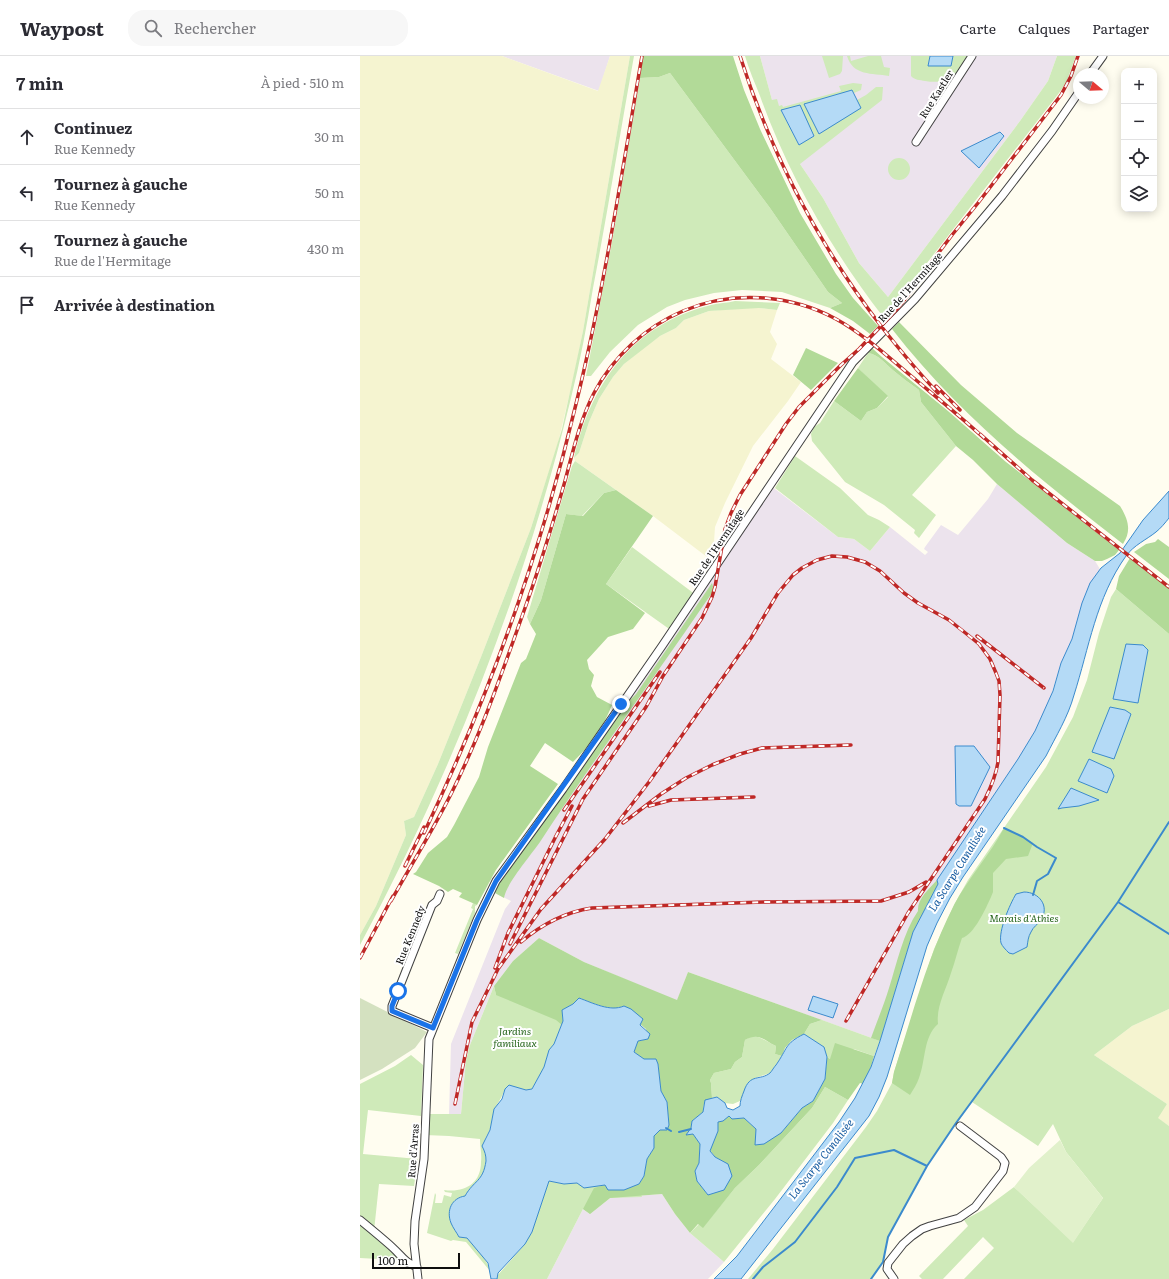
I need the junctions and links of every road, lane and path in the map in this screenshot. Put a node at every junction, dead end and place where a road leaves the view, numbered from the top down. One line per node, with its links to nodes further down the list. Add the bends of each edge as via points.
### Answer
1 (972, 56): 6 (street, Rue Kastler)
2 (1097, 56): 4 (street)
3 (1103, 56): 4 (street)
4 (1095, 66)
5 (1073, 101): 8 (street, Rue de l'Hermitage, via 998,201 914,299 853,362 662,646 496,881 477,920)
6 (916, 142)
7 (440, 894): 8 (street, Rue Kennedy, via 432,905 392,1006 392,1011)
8 (433, 1028): 9 (street, Rue de l'Hermitage)
9 (428, 1050): 12 (street, Rue d'Arras, via 424,1159 415,1221)
10 (960, 1126): 16 (street, via 1002,1156 1005,1162 1003,1172 975,1207 965,1215 922,1229 903,1244 888,1263 887,1270)
11 (360, 1220): 13 (street)
12 (414, 1252): 13 (street); 14 (street, Rue d'Arras)
13 (399, 1253): 14 (street, via 407,1263)
14 (417, 1267): 15 (street, Rue d'Arras)
15 (418, 1279)
16 (894, 1279)

